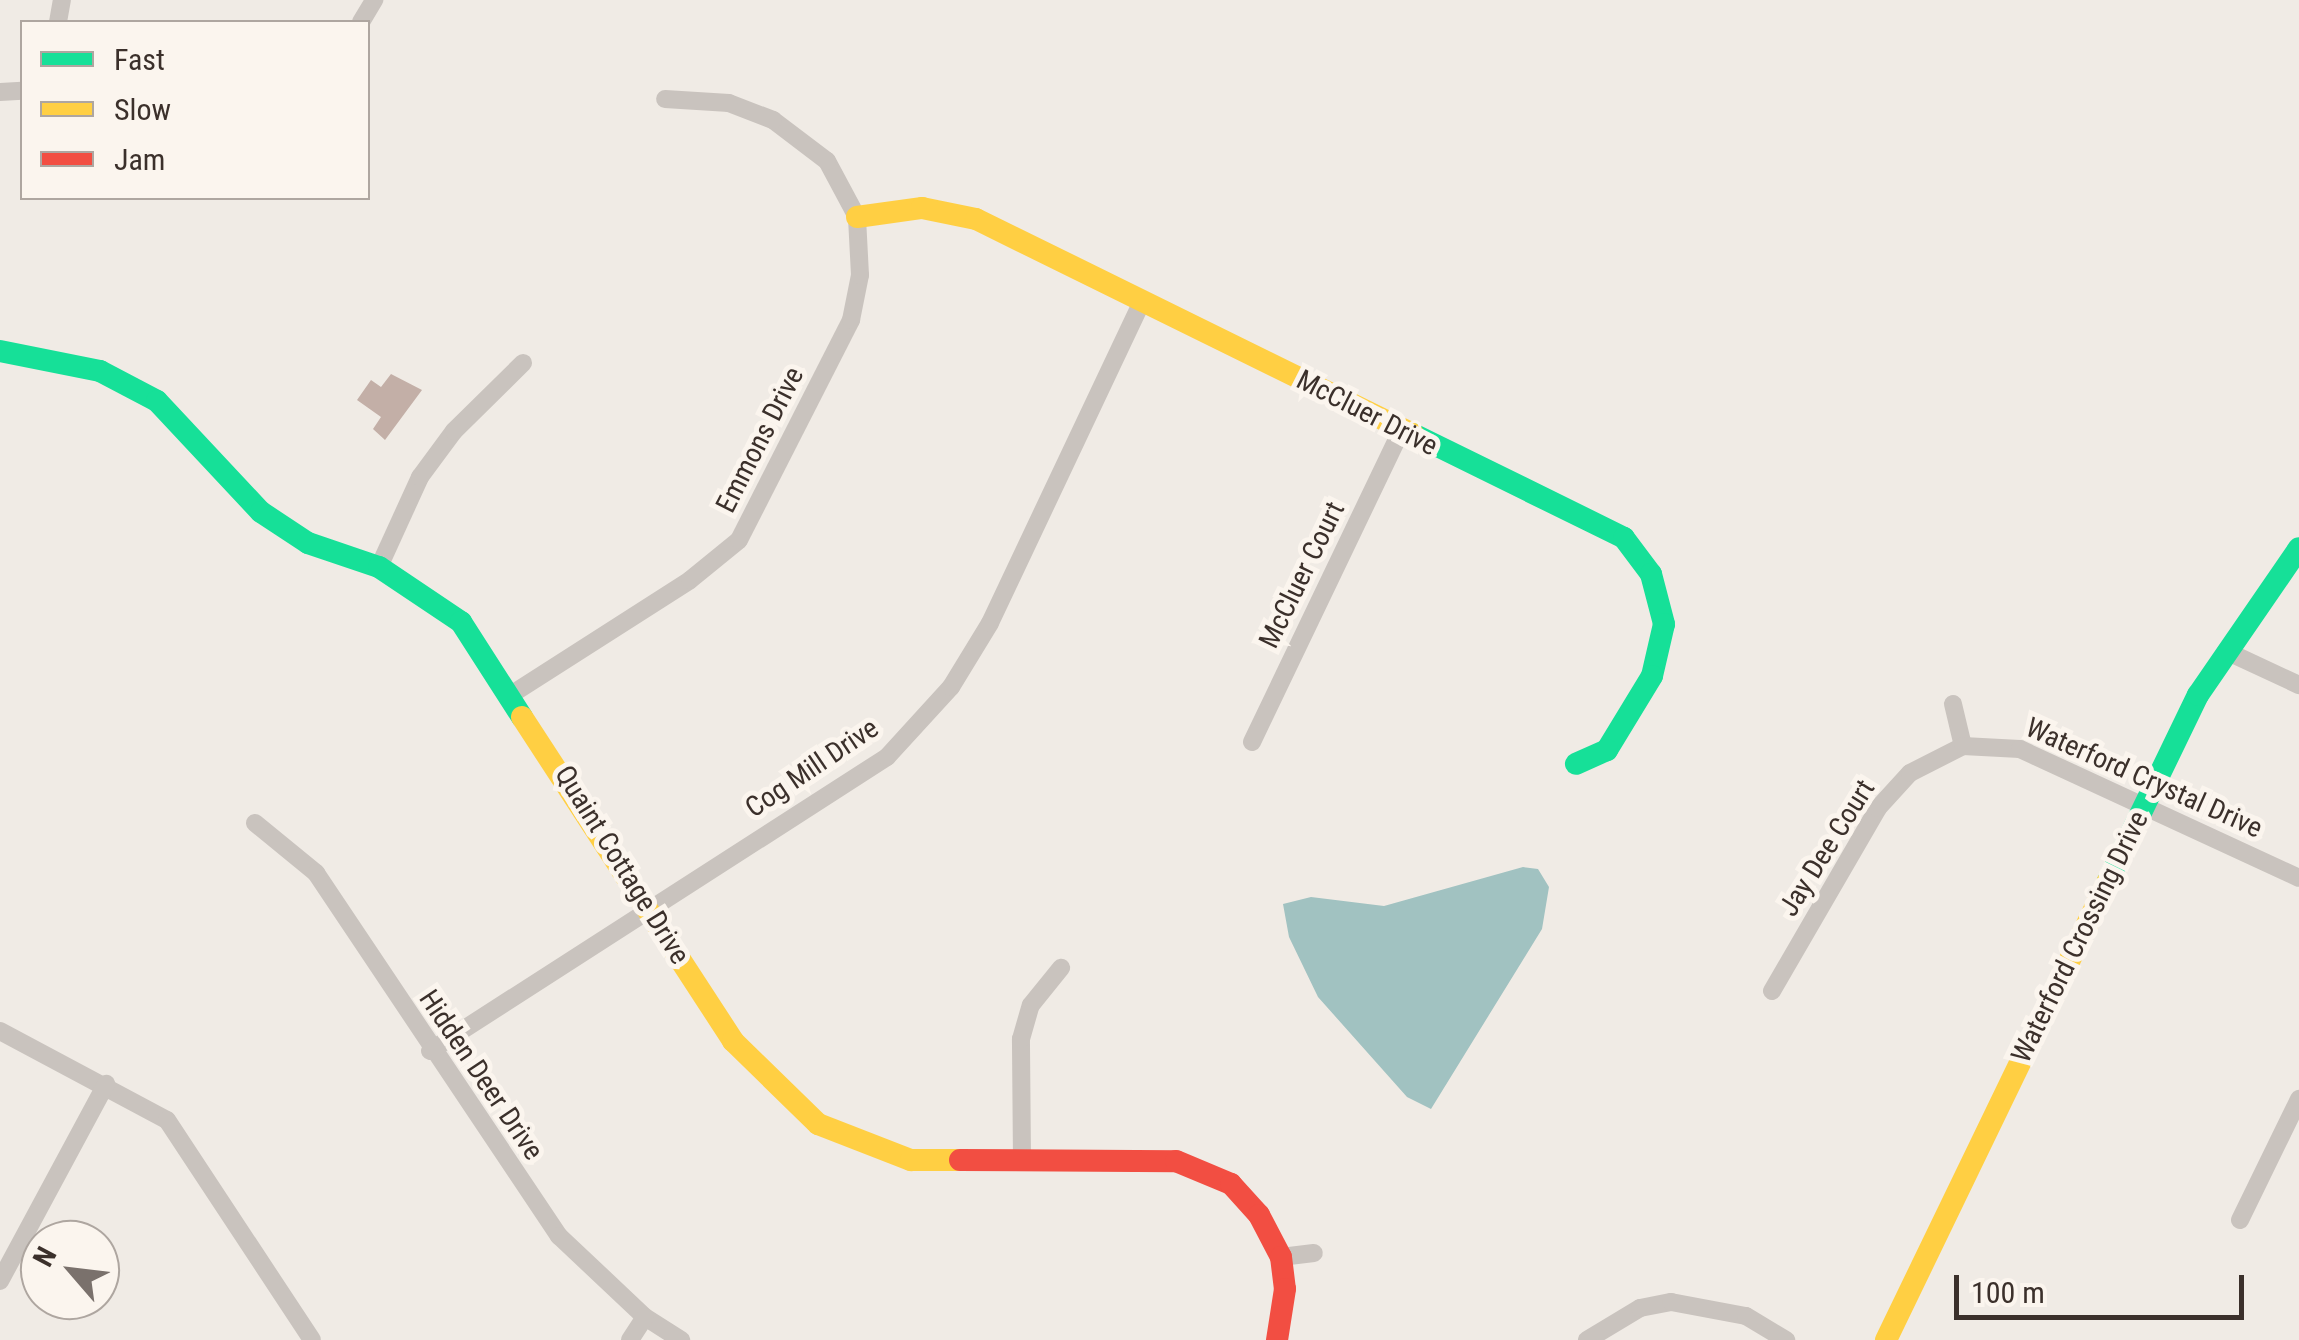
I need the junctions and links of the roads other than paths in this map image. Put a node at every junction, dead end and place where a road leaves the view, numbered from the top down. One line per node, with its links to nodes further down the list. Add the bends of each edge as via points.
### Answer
1 (665, 100): 2 (street, via 729,103 773,120 827,161)
2 (856, 217): 3 (street, McCluer Drive, via 922,208 976,219); 11 (street, Emmons Drive, via 860,274 851,320 738,540 690,580)
3 (1143, 300): 6 (street, McCluer Drive); 19 (street, Cog Mill Drive, via 990,623 951,687 887,757)
4 (0, 351): 8 (street, Quaint Cottage Drive, via 100,370 157,401 261,512 308,542)
5 (523, 362): 8 (street, via 454,431 420,477)
6 (1401, 431): 13 (street, McCluer Court); 15 (street, McCluer Drive, via 1624,538 1651,574 1664,624 1652,676 1607,750)
7 (2299, 548): 9 (street, Waterford Crossing Drive)
8 (379, 567): 11 (street, Quaint Cottage Drive, via 461,622)
9 (2226, 651): 10 (street); 16 (street, Waterford Crossing Drive)
10 (2299, 685)
11 (512, 694): 19 (street, Quaint Cottage Drive)
12 (1954, 704): 14 (street)
13 (1252, 742)
14 (1963, 746): 16 (street, Waterford Crystal Drive, via 2020,749); 21 (street, Jay Dee Court, via 1910,773 1878,808)
15 (1576, 764)
16 (2144, 805): 18 (street, Waterford Crystal Drive); 38 (street, Waterford Crossing Drive)
17 (254, 823): 23 (street, Hidden Deer Drive, via 316,872)
18 (2299, 878)
19 (648, 907): 23 (street, Cog Mill Drive); 26 (street, Quaint Cottage Drive, via 732,1041 818,1124 911,1160)
20 (1061, 968): 26 (street, via 1032,1005 1021,1039)
21 (1772, 992)
22 (0, 1031): 24 (street)
23 (430, 1051): 31 (street, Hidden Deer Drive, via 559,1236)
24 (106, 1084): 30 (street); 32 (street, via 184,1137)
25 (2299, 1099): 27 (street)
26 (1022, 1160): 29 (street, Quaint Cottage Drive, via 1176,1161 1231,1184 1259,1214)
27 (2240, 1220)
28 (1314, 1253): 29 (street)
29 (1281, 1257): 35 (street, Quaint Cottage Drive, via 1285,1289)
30 (0, 1281)
31 (645, 1316): 33 (street); 34 (street, Hidden Deer Drive)
32 (312, 1340)
33 (630, 1340)
34 (681, 1340)
35 (1277, 1340)
36 (1587, 1340): 37 (street, via 1640,1308 1671,1302 1746,1316)
37 (1786, 1340)
38 (1886, 1340)

